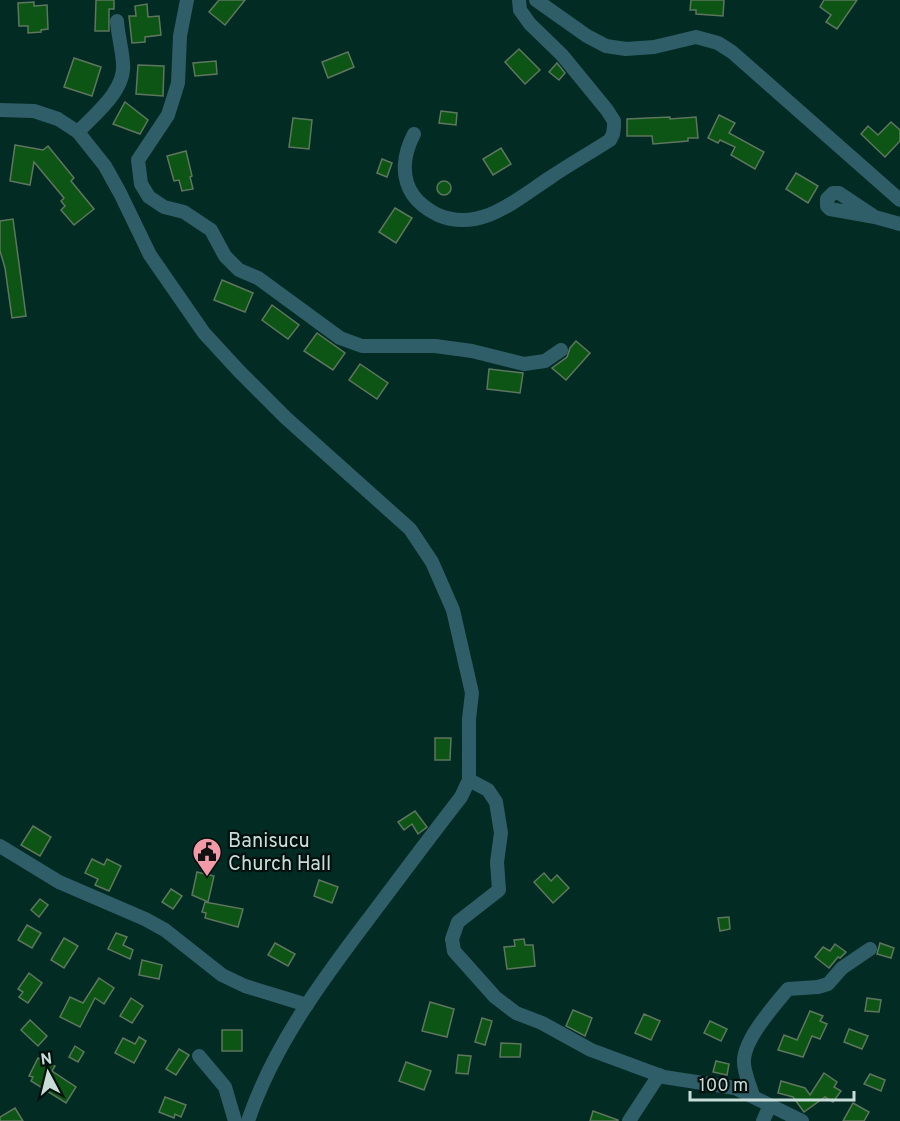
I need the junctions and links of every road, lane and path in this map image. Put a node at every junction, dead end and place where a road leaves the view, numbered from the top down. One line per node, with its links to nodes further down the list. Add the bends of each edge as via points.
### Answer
1 (187, 0): 11 (street, via 180,36 178,83 168,115 138,160 141,184 149,197 164,207 184,212 211,230 225,256 239,270 258,278 340,338 362,346 435,346 472,351 524,364 545,361)
2 (519, 0): 7 (street, via 520,10 530,24 608,110 614,121 610,140 508,207 467,220 446,218 427,210 413,195 404,163)
3 (536, 0): 8 (street, via 606,46 654,47 696,37 718,43)
4 (117, 21): 6 (street, via 124,66 119,84)
5 (0, 110): 6 (street, via 34,111 58,119)
6 (78, 132): 12 (street, via 105,166 150,255 204,333 285,418 410,529 432,562 453,610 472,693)
7 (414, 134)
8 (900, 200)
9 (875, 217): 10 (street)
10 (900, 224)
11 (561, 350)
12 (469, 780): 15 (street, via 461,797); 17 (street, via 488,790 496,802 501,833 499,890 458,922 454,951 495,998 516,1013 591,1050)
13 (0, 846): 15 (street, via 59,882 165,930 222,975)
14 (870, 949): 18 (street, via 842,968 828,984 788,989 746,1049 744,1062)
15 (307, 1005): 21 (street, via 277,1055)
16 (199, 1056): 20 (street, via 225,1087)
17 (659, 1075): 18 (street, via 735,1088); 22 (street)
18 (753, 1096): 19 (street)
19 (770, 1105): 23 (street); 24 (street)
20 (234, 1121)
21 (248, 1121)
22 (629, 1121)
23 (763, 1121)
24 (802, 1121)

